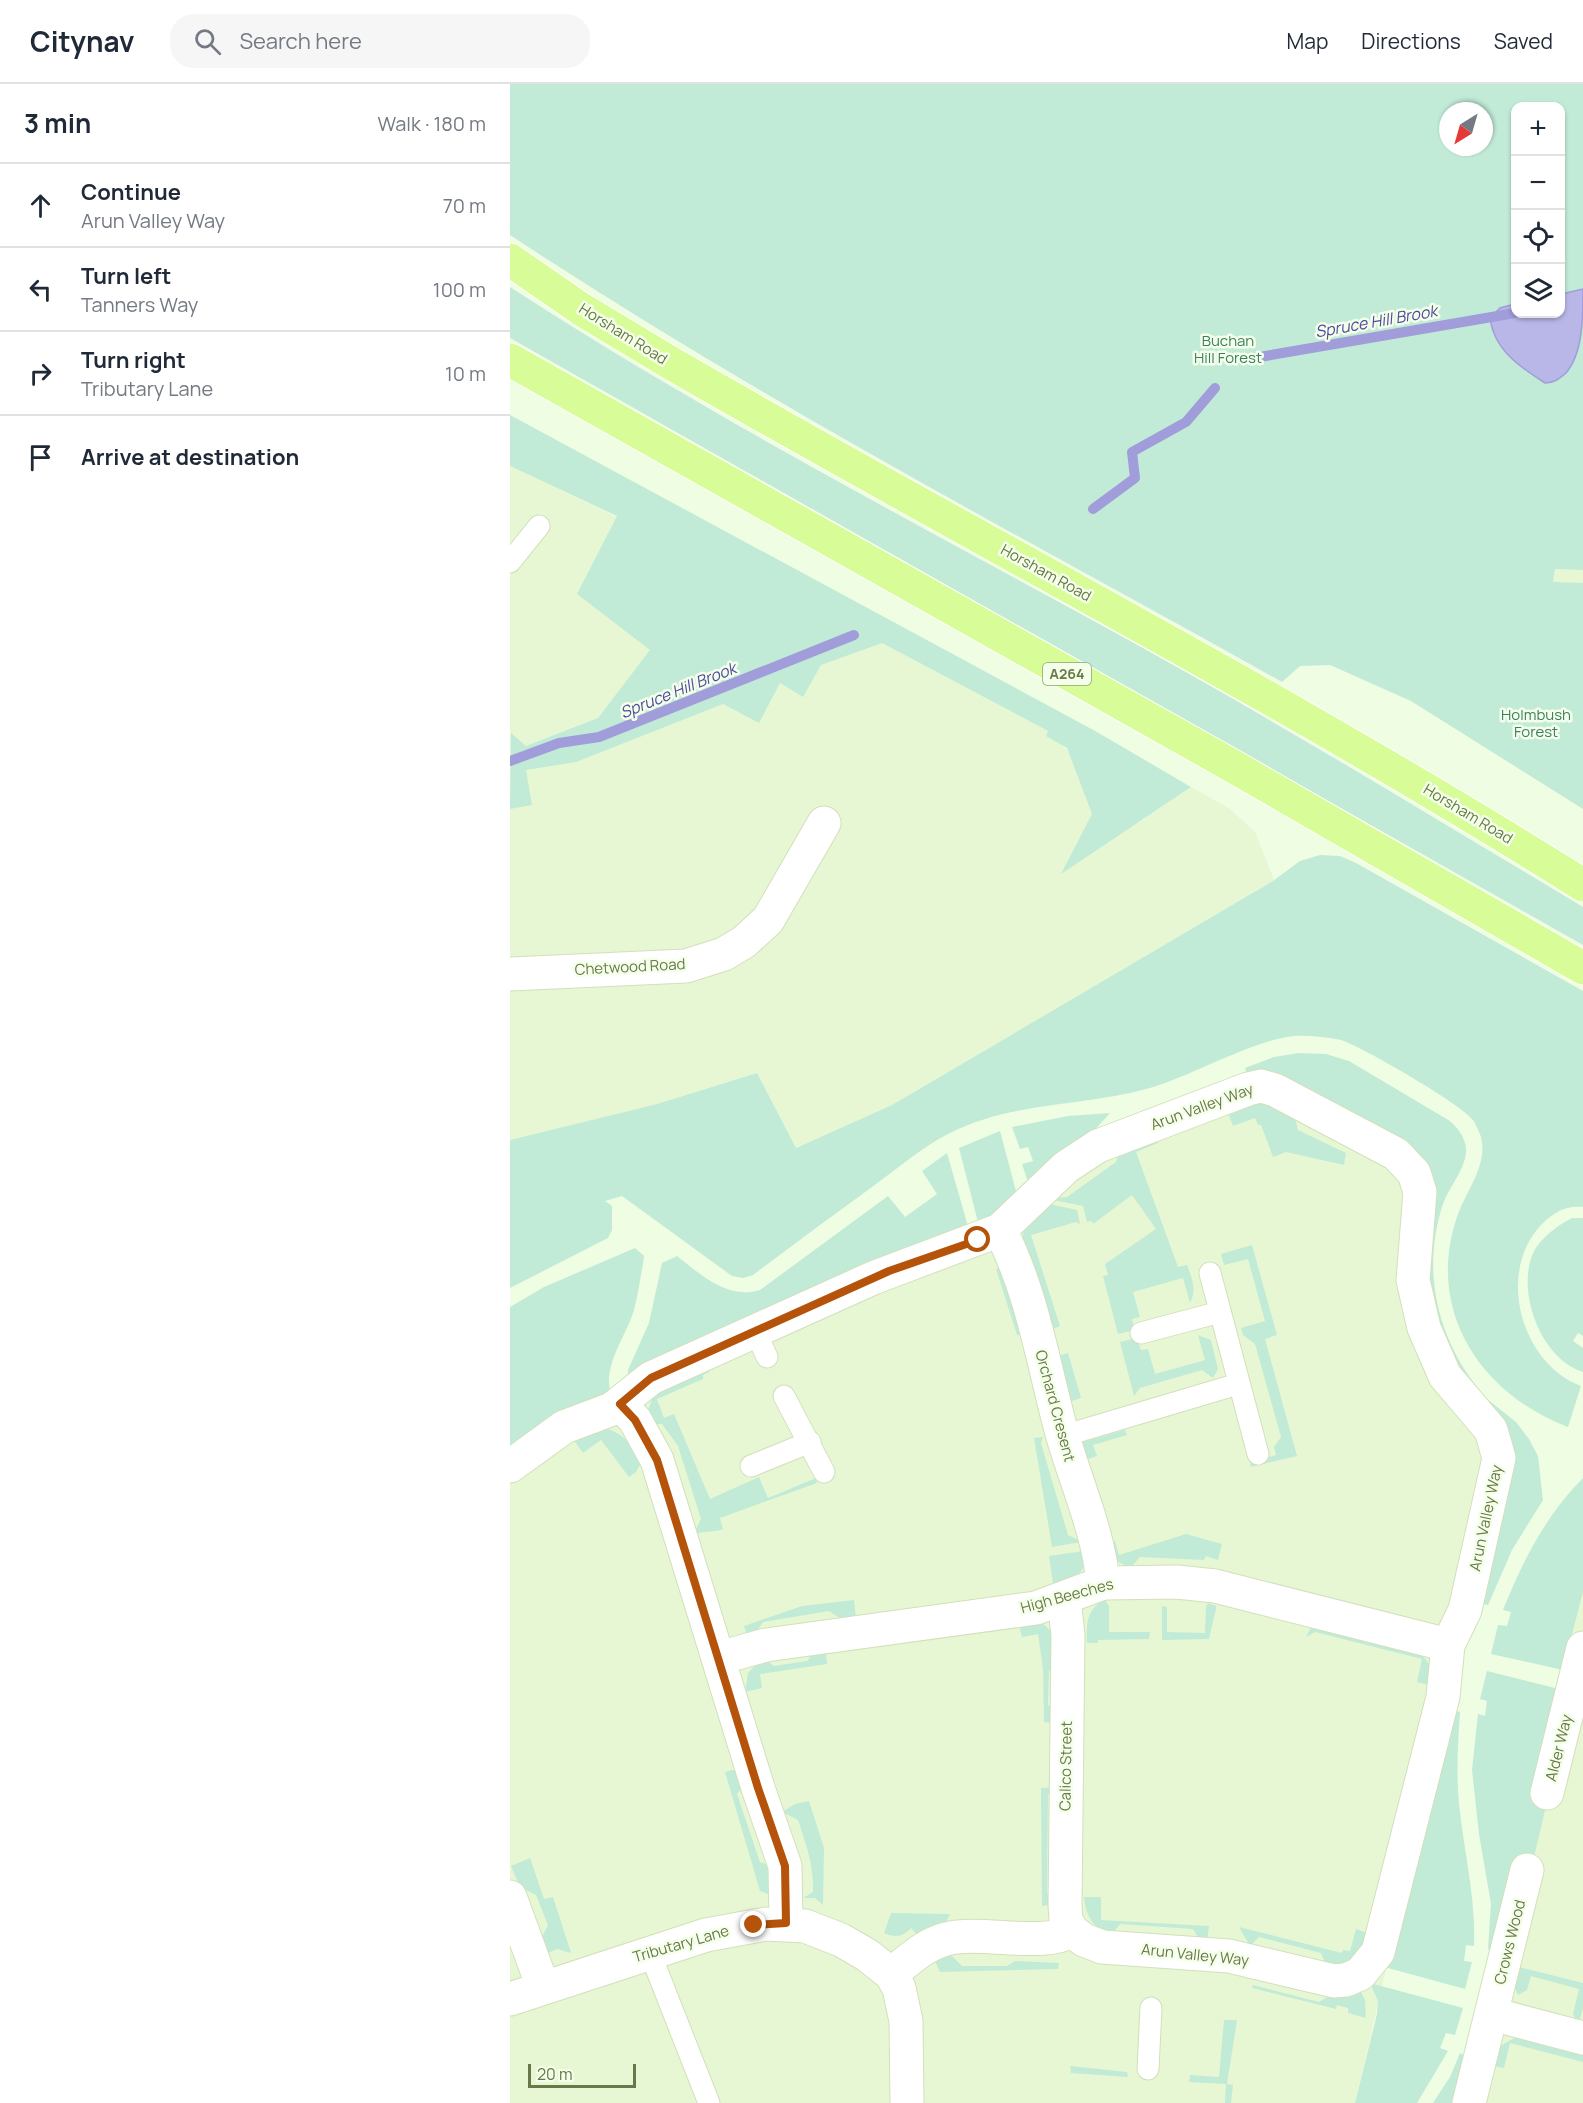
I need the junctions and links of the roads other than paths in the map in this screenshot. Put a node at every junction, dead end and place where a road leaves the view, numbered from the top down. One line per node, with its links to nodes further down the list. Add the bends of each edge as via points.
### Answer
1 (510, 260): 6 (highway, Horsham Road, via 581,309 679,368 1311,722)
2 (510, 360): 7 (highway, A264)
3 (539, 526): 4 (lane)
4 (510, 562)
5 (824, 823): 8 (street, Chetwood Road, via 774,912 752,935 724,954 686,966)
6 (1583, 885)
7 (1583, 968)
8 (510, 974)
9 (1000, 1230): 15 (street, Arun Valley Way, via 889,1271 761,1344 651,1378); 16 (street, Orchard Cresent, via 1023,1290); 24 (street, Arun Valley Way, via 1066,1167 1092,1149 1255,1086 1275,1090 1404,1160 1414,1173 1420,1192 1413,1280 1424,1328 1445,1376 1491,1430 1499,1458 1465,1610)
10 (1210, 1273): 11 (lane)
11 (1220, 1312): 12 (lane); 13 (lane)
12 (1141, 1333)
13 (1238, 1384): 16 (lane); 18 (lane)
14 (784, 1396): 17 (lane)
15 (620, 1404): 19 (street, Arun Valley Way, via 564,1427); 25 (street, via 635,1420 657,1460)
16 (1063, 1436): 22 (street, Orchard Cresent, via 1100,1556)
17 (810, 1442): 20 (lane); 21 (lane)
18 (1258, 1454)
19 (510, 1466)
20 (751, 1466)
21 (824, 1472)
22 (1103, 1583): 23 (street, High Beeches); 24 (street, High Beeches, via 1157,1581 1215,1586)
23 (1064, 1599): 25 (street, High Beeches, via 1036,1608 766,1645); 31 (street, Calico Street, via 1068,1635 1065,1905)
24 (1448, 1645): 31 (street, Arun Valley Way, via 1443,1697 1385,1932 1378,1952 1360,1974 1346,1980 1326,1980 1229,1956 1153,1961 1102,1947)
25 (719, 1659): 30 (street, via 785,1866)
26 (1581, 1662): 27 (street, Alder Way)
27 (1547, 1793)
28 (1527, 1870): 37 (street, Crows Wood)
29 (510, 1897): 34 (street)
30 (786, 1923): 32 (street, Tributary Lane, via 718,1932); 33 (street, Tributary Lane, via 841,1940)
31 (1072, 1931): 33 (street, via 1052,1938 946,1939 922,1950)
32 (650, 1953): 34 (street, Tributary Lane); 40 (lane)
33 (891, 1974): 41 (street, Tributary Lane, via 900,1988 905,2012)
34 (543, 1987): 35 (street, Tributary Lane)
35 (510, 1999)
36 (1151, 2008): 39 (lane)
37 (1492, 2014): 38 (street); 42 (street, Crows Wood)
38 (1583, 2038)
39 (1148, 2069)
40 (709, 2103)
41 (907, 2103)
42 (1469, 2103)

